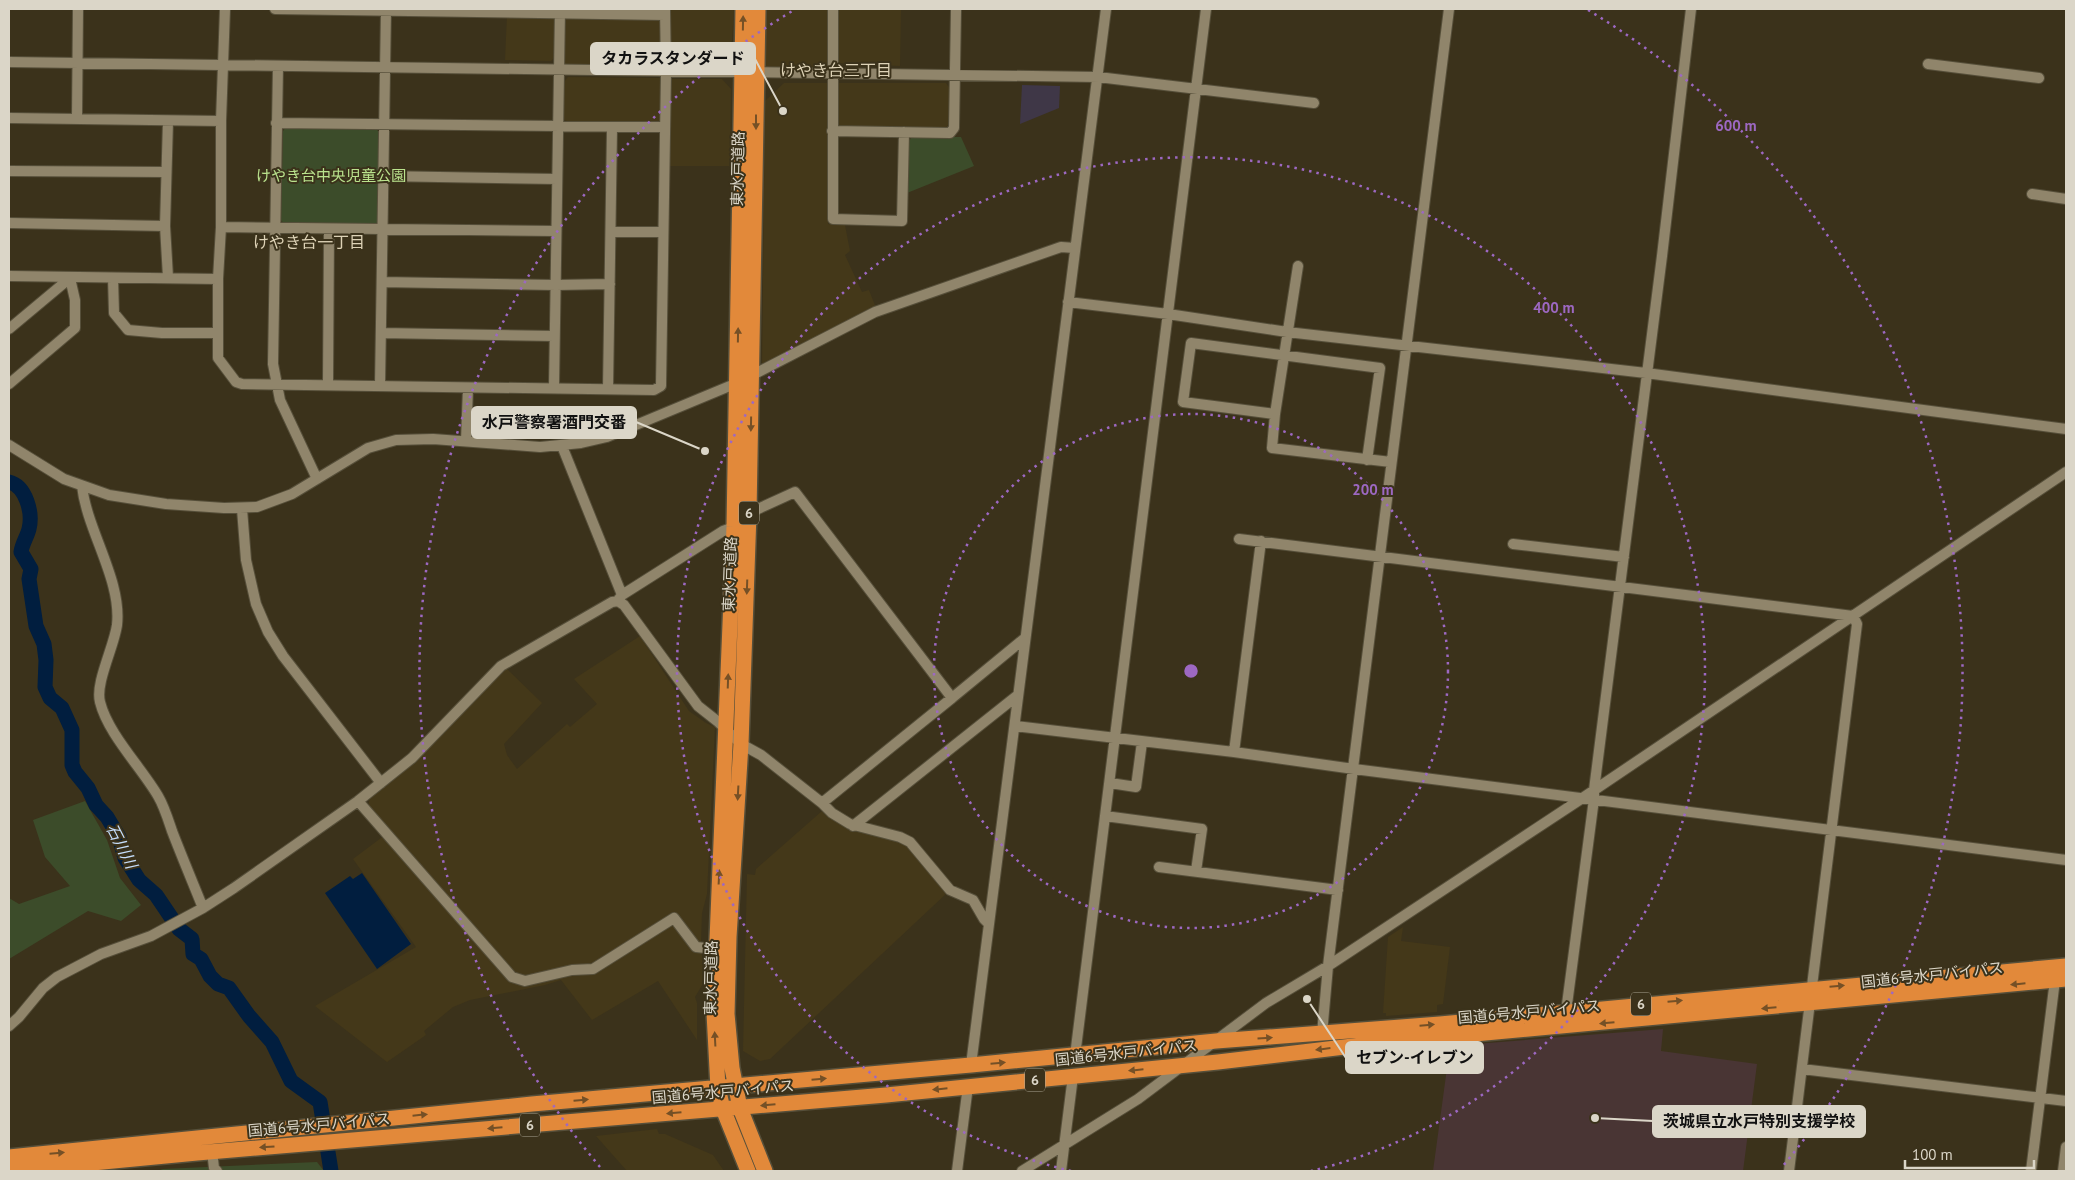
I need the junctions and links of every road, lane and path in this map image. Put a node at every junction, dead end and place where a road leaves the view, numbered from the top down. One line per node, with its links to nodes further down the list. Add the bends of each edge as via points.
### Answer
1 (78, 9): 18 (street)
2 (225, 9): 19 (street)
3 (275, 9): 4 (street)
4 (333, 9): 5 (street)
5 (386, 9): 14 (street); 22 (street)
6 (743, 9): 25 (highway, 東水戸道路 / 6, one-way to 6)
7 (758, 9): 25 (highway, 東水戸道路 / 6)
8 (833, 9): 26 (street)
9 (956, 9): 27 (street)
10 (1106, 9): 28 (street)
11 (1206, 9): 30 (street)
12 (1449, 9): 76 (street)
13 (1691, 9): 78 (street)
14 (560, 11): 15 (street); 23 (street)
15 (614, 11): 16 (street)
16 (665, 12): 24 (street)
17 (9, 62): 18 (street)
18 (77, 62): 19 (street); 33 (street)
19 (224, 64): 21 (street); 34 (street)
20 (1928, 64): 29 (street)
21 (278, 66): 22 (street); 36 (street)
22 (384, 67): 23 (street); 37 (street)
23 (559, 70): 24 (street); 38 (street)
24 (666, 72): 25 (street); 40 (street)
25 (749, 73): 26 (street); 79 (highway, 東水戸道路 / 6, one-way to 79); 80 (highway, 東水戸道路 / 6, one-way to 25)
26 (833, 74): 27 (street); 41 (street)
27 (954, 76): 28 (street); 42 (street, via 954,128 950,132)
28 (1098, 77): 30 (street); 58 (street)
29 (2039, 78)
30 (1197, 88): 31 (street); 69 (street)
31 (1314, 103)
32 (9, 118): 33 (street)
33 (77, 118): 35 (street)
34 (221, 121): 35 (street); 51 (street)
35 (168, 122): 44 (street)
36 (276, 123): 37 (street); 52 (street)
37 (383, 125): 38 (street); 45 (street)
38 (558, 126): 39 (street); 46 (street)
39 (612, 128): 40 (street); 56 (street)
40 (665, 128): 57 (street)
41 (832, 131): 42 (street); 42 (street, via 833,219 902,222)
42 (904, 132)
43 (9, 171): 44 (street)
44 (166, 172): 50 (street)
45 (382, 176): 46 (street); 54 (street)
46 (557, 179): 55 (street)
47 (2032, 194): 48 (street)
48 (2066, 199)
49 (9, 223): 50 (street)
50 (166, 226): 61 (street)
51 (221, 227): 52 (street); 64 (street)
52 (276, 229): 53 (street); 82 (street, via 273,356)
53 (329, 229): 54 (street); 83 (street)
54 (382, 229): 55 (street); 65 (street)
55 (556, 230): 67 (street)
56 (611, 232): 57 (street); 66 (street)
57 (662, 232): 87 (street, via 661,386 654,390)
58 (1075, 248): 68 (street); 79 (street, via 1061,247 874,312)
59 (1298, 266): 72 (street)
60 (9, 276): 62 (street)
61 (168, 277): 63 (street); 64 (street)
62 (70, 278): 63 (street); 70 (street); 81 (street, via 75,300 75,328)
63 (113, 278): 73 (street, via 114,313 128,330)
64 (218, 279): 73 (street)
65 (382, 282): 67 (street); 74 (street)
66 (610, 284): 67 (street); 87 (street)
67 (556, 285): 75 (street)
68 (1068, 302): 69 (street); 109 (street)
69 (1168, 314): 72 (street); 114 (street)
70 (14, 320): 71 (street)
71 (9, 329)
72 (1287, 332): 76 (street); 77 (street)
73 (218, 333): 82 (street, via 218,358 236,382)
74 (380, 334): 75 (street); 84 (street)
75 (554, 336): 85 (street)
76 (1408, 345): 78 (street); 94 (street)
77 (1284, 356): 88 (street); 88 (street, via 1191,343 1183,402); 93 (street, via 1380,368)
78 (1646, 373): 89 (street); 105 (street)
79 (752, 375): 80 (street); 99 (highway, 東水戸道路 / 6, one-way to 99)
80 (737, 383): 92 (street, via 607,437); 100 (highway, 東水戸道路 / 6)
81 (9, 384)
82 (276, 384): 83 (street); 96 (street, via 280,400)
83 (328, 384): 84 (street)
84 (380, 384): 86 (street)
85 (554, 387): 86 (street); 87 (street)
86 (468, 388): 90 (street)
87 (608, 389)
88 (1275, 414): 93 (street, via 1272,448)
89 (2066, 428)
90 (466, 441): 92 (street); 96 (street, via 412,439 380,444 358,453)
91 (9, 445): 97 (street, via 49,471)
92 (562, 446): 107 (street)
93 (1367, 460): 94 (street)
94 (1391, 462): 104 (street)
95 (2066, 472): 108 (street)
96 (317, 479): 98 (street, via 283,499)
97 (82, 486): 98 (street, via 130,499); 131 (street, via 84,502 114,590 117,610 112,650 102,676 99,701 120,741 159,797)
98 (242, 509): 119 (street, via 246,560 256,604 268,632)
99 (749, 513): 111 (street, via 795,492); 116 (highway, 東水戸道路 / 6, one-way to 116)
100 (734, 527): 107 (street, via 723,531); 113 (highway, 東水戸道路 / 6, one-way to 100)
101 (1239, 539): 102 (street)
102 (1261, 541): 104 (street); 117 (street)
103 (1513, 544): 105 (street)
104 (1380, 557): 106 (street); 118 (street)
105 (1624, 557): 106 (street)
106 (1620, 587): 108 (street); 121 (street)
107 (621, 600): 113 (street, via 698,706); 119 (street, via 554,634 502,666 412,758)
108 (1853, 616): 121 (street); 126 (street, via 1857,624)
109 (1026, 638): 110 (street); 111 (street)
110 (1018, 695): 112 (street); 125 (street)
111 (952, 698): 123 (street)
112 (1015, 726): 114 (street); 132 (street)
113 (726, 730): 116 (street); 133 (highway, 東水戸道路 / 6, one-way to 113)
114 (1115, 739): 115 (street); 120 (street)
115 (1142, 742): 117 (street); 120 (street, via 1136,787)
116 (741, 744): 123 (street, via 761,755); 148 (highway, 東水戸道路 / 6, one-way to 148, via 727,991 729,1047)
117 (1234, 752): 118 (street)
118 (1354, 769): 121 (street); 130 (street)
119 (382, 783): 122 (street)
120 (1110, 783): 124 (street)
121 (1591, 795): 126 (street); 134 (street); 139 (street)
122 (358, 801): 131 (street); 133 (street, via 517,980 593,969 674,918 696,947)
123 (822, 803): 125 (street)
124 (1106, 816): 129 (street, via 1202,829); 143 (street)
125 (853, 826): 132 (street, via 910,842 950,890 973,900)
126 (1832, 831): 127 (street); 137 (street)
127 (2066, 860)
128 (1160, 867): 129 (street)
129 (1196, 871): 130 (street)
130 (1338, 890): 134 (street)
131 (203, 908): 140 (street, via 151,936 101,954 57,976)
132 (989, 924): 144 (street)
133 (715, 949): 150 (highway, 東水戸道路 / 6, one-way to 133)
134 (1328, 966): 141 (street); 142 (street, via 1273,998)
135 (2066, 966): 137 (highway, 国道6号水戸バイパス / 6, one-way to 135)
136 (2061, 980): 138 (highway, 国道6号水戸バイパス / 6, one-way to 138); 151 (street)
137 (1811, 988): 138 (street); 139 (highway, 国道6号水戸バイパス / 6, one-way to 137)
138 (1809, 1004): 145 (highway, 国道6号水戸バイパス / 6, one-way to 145, via 1378,1043); 146 (street)
139 (1566, 1012): 141 (highway, 国道6号水戸バイパス / 6, one-way to 139)
140 (9, 1026)
141 (1322, 1034): 142 (highway, 国道6号水戸バイパス / 6, one-way to 141)
142 (1216, 1041): 143 (highway, 国道6号水戸バイパス / 6); 145 (street)
143 (1075, 1056): 144 (highway, 国道6号水戸バイパス / 6, one-way to 143)
144 (972, 1065): 148 (highway, 国道6号水戸バイパス / 6, one-way to 144)
145 (1185, 1065): 147 (highway, 国道6号水戸バイパス / 6, one-way to 147); 155 (street)
146 (1802, 1069): 151 (street); 166 (street)
147 (1073, 1076): 149 (highway, 国道6号水戸バイパス / 6); 155 (street)
148 (735, 1086): 150 (highway, 国道6号水戸バイパス / 6); 153 (highway, 東水戸道路 / 6)
149 (968, 1086): 153 (highway, 国道6号水戸バイパス / 6, one-way to 153); 163 (street)
150 (718, 1088): 154 (highway, 東水戸道路); 158 (highway, 国道6号水戸バイパス / 6, one-way to 150)
151 (2041, 1098): 152 (street); 167 (street)
152 (2066, 1101)
153 (740, 1108): 154 (highway, 国道6号水戸バイパス / 6); 162 (highway, 東水戸道路)
154 (723, 1109): 157 (highway, 国道6号水戸バイパス / 6, one-way to 157); 161 (highway, 東水戸道路)
155 (1065, 1145): 164 (street); 165 (street)
156 (2066, 1147): 168 (street)
157 (212, 1152): 159 (highway, 国道6号水戸バイパス / 6); 160 (street)
158 (9, 1157)
159 (9, 1171)
160 (217, 1171)
161 (748, 1171)
162 (765, 1171)
163 (957, 1171)
164 (1022, 1171)
165 (1061, 1171)
166 (1789, 1171)
167 (2031, 1171)
168 (2063, 1171)

